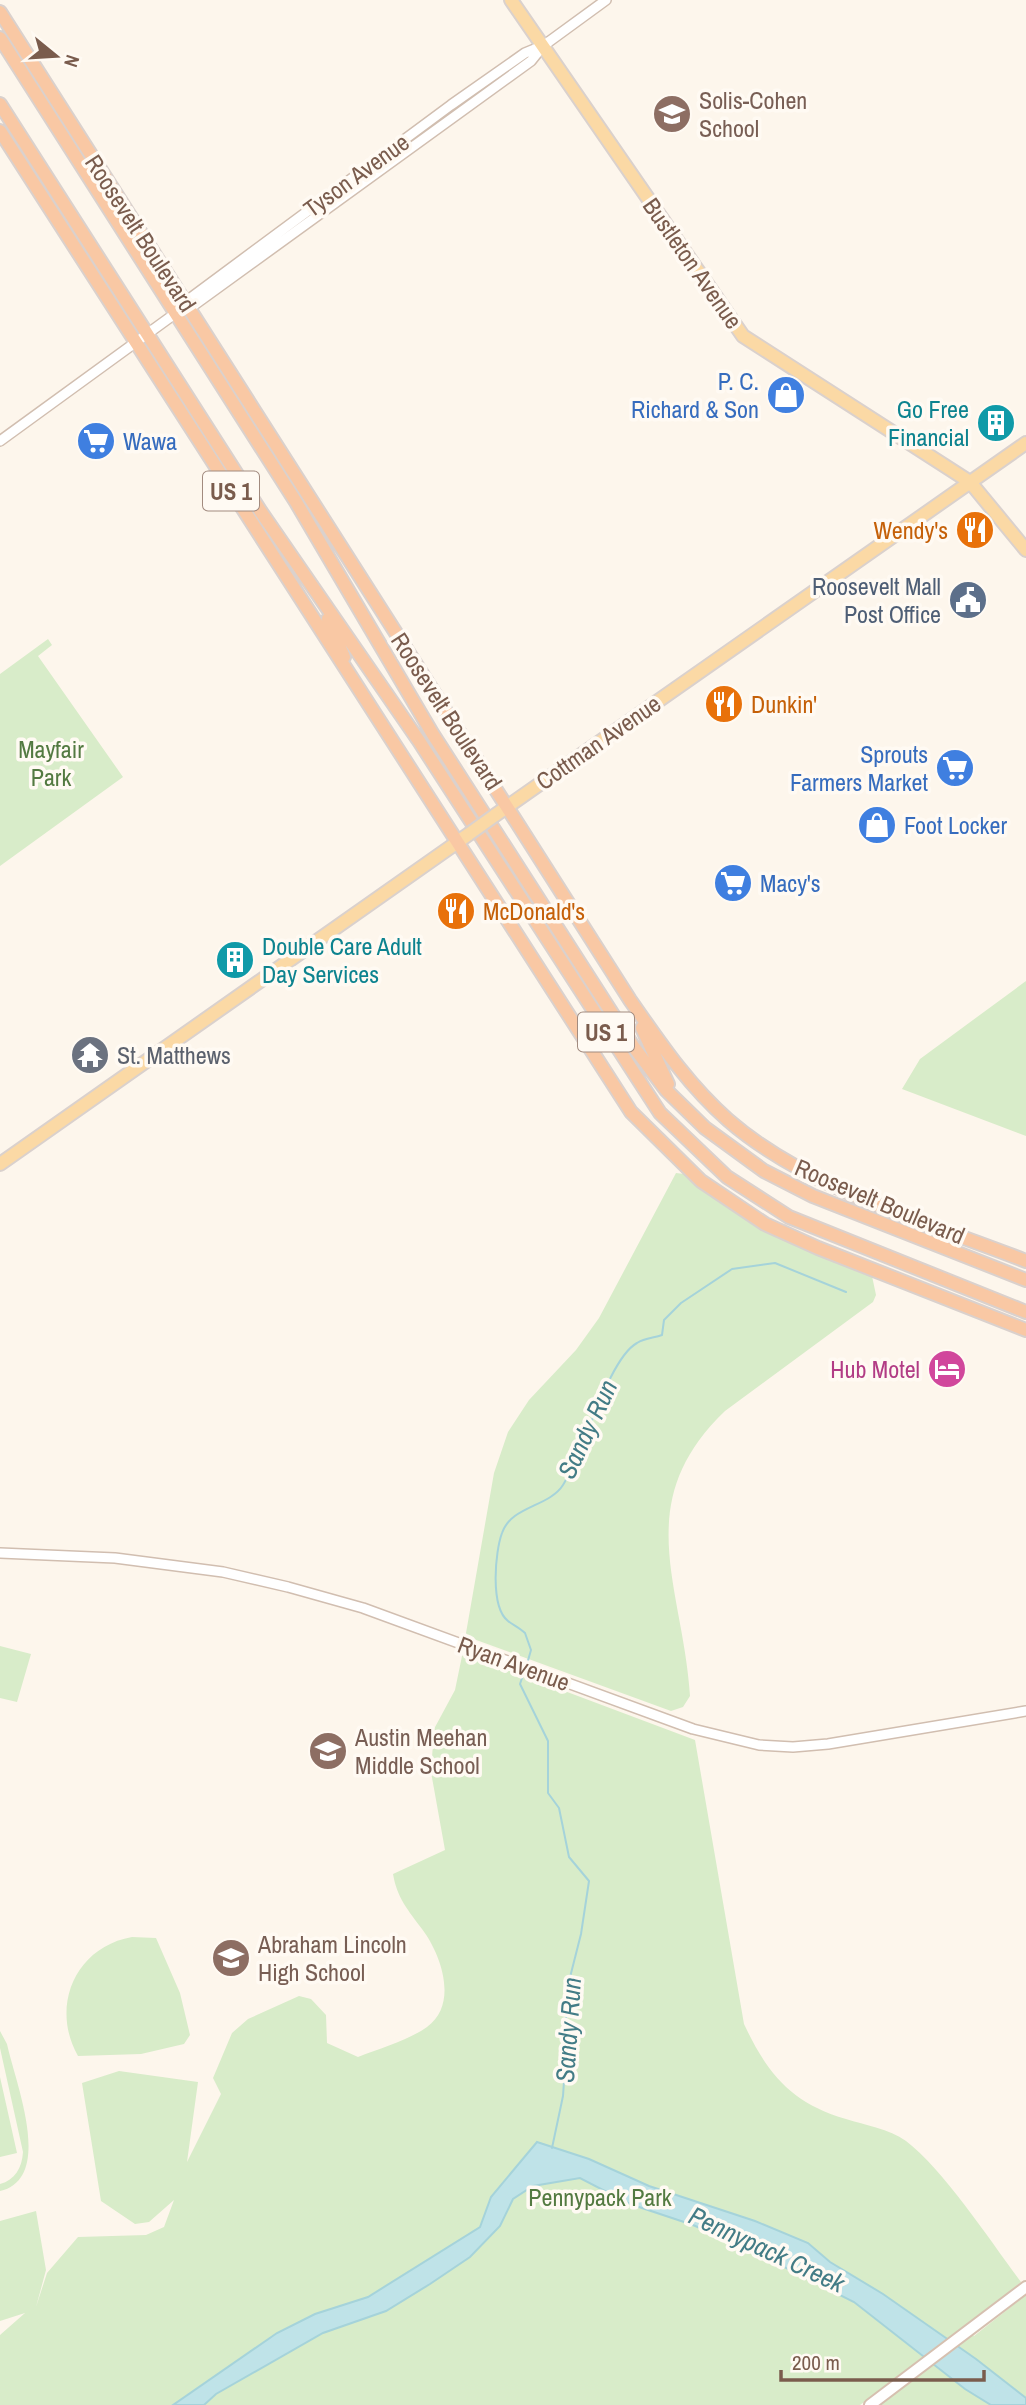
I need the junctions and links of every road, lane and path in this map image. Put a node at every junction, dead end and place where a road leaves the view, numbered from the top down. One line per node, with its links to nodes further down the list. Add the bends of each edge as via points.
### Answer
1 (511, 0): 5 (main road, Bustleton Avenue)
2 (606, 0): 5 (street, Tyson Avenue)
3 (0, 12): 8 (highway, Roosevelt Boulevard / US 1)
4 (0, 38): 9 (highway, Roosevelt Boulevard / US 1)
5 (543, 46): 8 (street, Tyson Avenue, via 531,61); 16 (main road, Bustleton Avenue, via 743,336)
6 (0, 104): 10 (highway, Roosevelt Boulevard / US 1)
7 (0, 131): 11 (highway, US 1)
8 (187, 304): 9 (street, Tyson Avenue); 15 (highway, Roosevelt Boulevard / US 1)
9 (176, 313): 10 (street, Tyson Avenue); 12 (highway, Roosevelt Boulevard / US 1)
10 (147, 334): 11 (street, Tyson Avenue); 18 (highway, Roosevelt Boulevard / US 1)
11 (136, 343): 13 (street, Tyson Avenue); 19 (highway, US 1)
12 (220, 383): 15 (highway); 23 (highway, Roosevelt Boulevard / US 1, via 452,764 633,1046)
13 (0, 441)
14 (1026, 443): 16 (main road, Cottman Avenue)
15 (283, 455): 20 (highway, Roosevelt Boulevard / US 1)
16 (970, 482): 17 (main road, Bustleton Avenue); 20 (main road, Cottman Avenue)
17 (1026, 550)
18 (320, 599): 19 (highway); 29 (highway, Roosevelt Boulevard / US 1, via 433,762 638,1082 686,1140 727,1177 789,1217)
19 (352, 678): 21 (highway, US 1)
20 (507, 807): 21 (main road, Cottman Avenue, bridge); 22 (highway, Roosevelt Boulevard / US 1)
21 (456, 843): 24 (main road, Cottman Avenue); 30 (highway, US 1, via 619,1097 687,1170 732,1204 782,1232)
22 (630, 1000): 23 (highway); 26 (highway, Roosevelt Boulevard / US 1, via 691,1084 727,1120 767,1150 826,1182)
23 (679, 1103): 25 (highway, Roosevelt Boulevard / US 1, via 719,1140 764,1171)
24 (0, 1164)
25 (902, 1231): 26 (highway); 28 (highway, Roosevelt Boulevard / US 1)
26 (984, 1244): 27 (highway, Roosevelt Boulevard / US 1)
27 (1026, 1261)
28 (1026, 1280)
29 (1026, 1312)
30 (1006, 1322): 31 (highway); 32 (highway, US 1)
31 (1026, 1324)
32 (1026, 1330)
33 (0, 1553): 34 (street, Ryan Avenue, via 78,1554 223,1572 363,1608 693,1729 760,1745 828,1744)
34 (1026, 1711)
35 (1026, 2287): 36 (main road)
36 (870, 2405)

